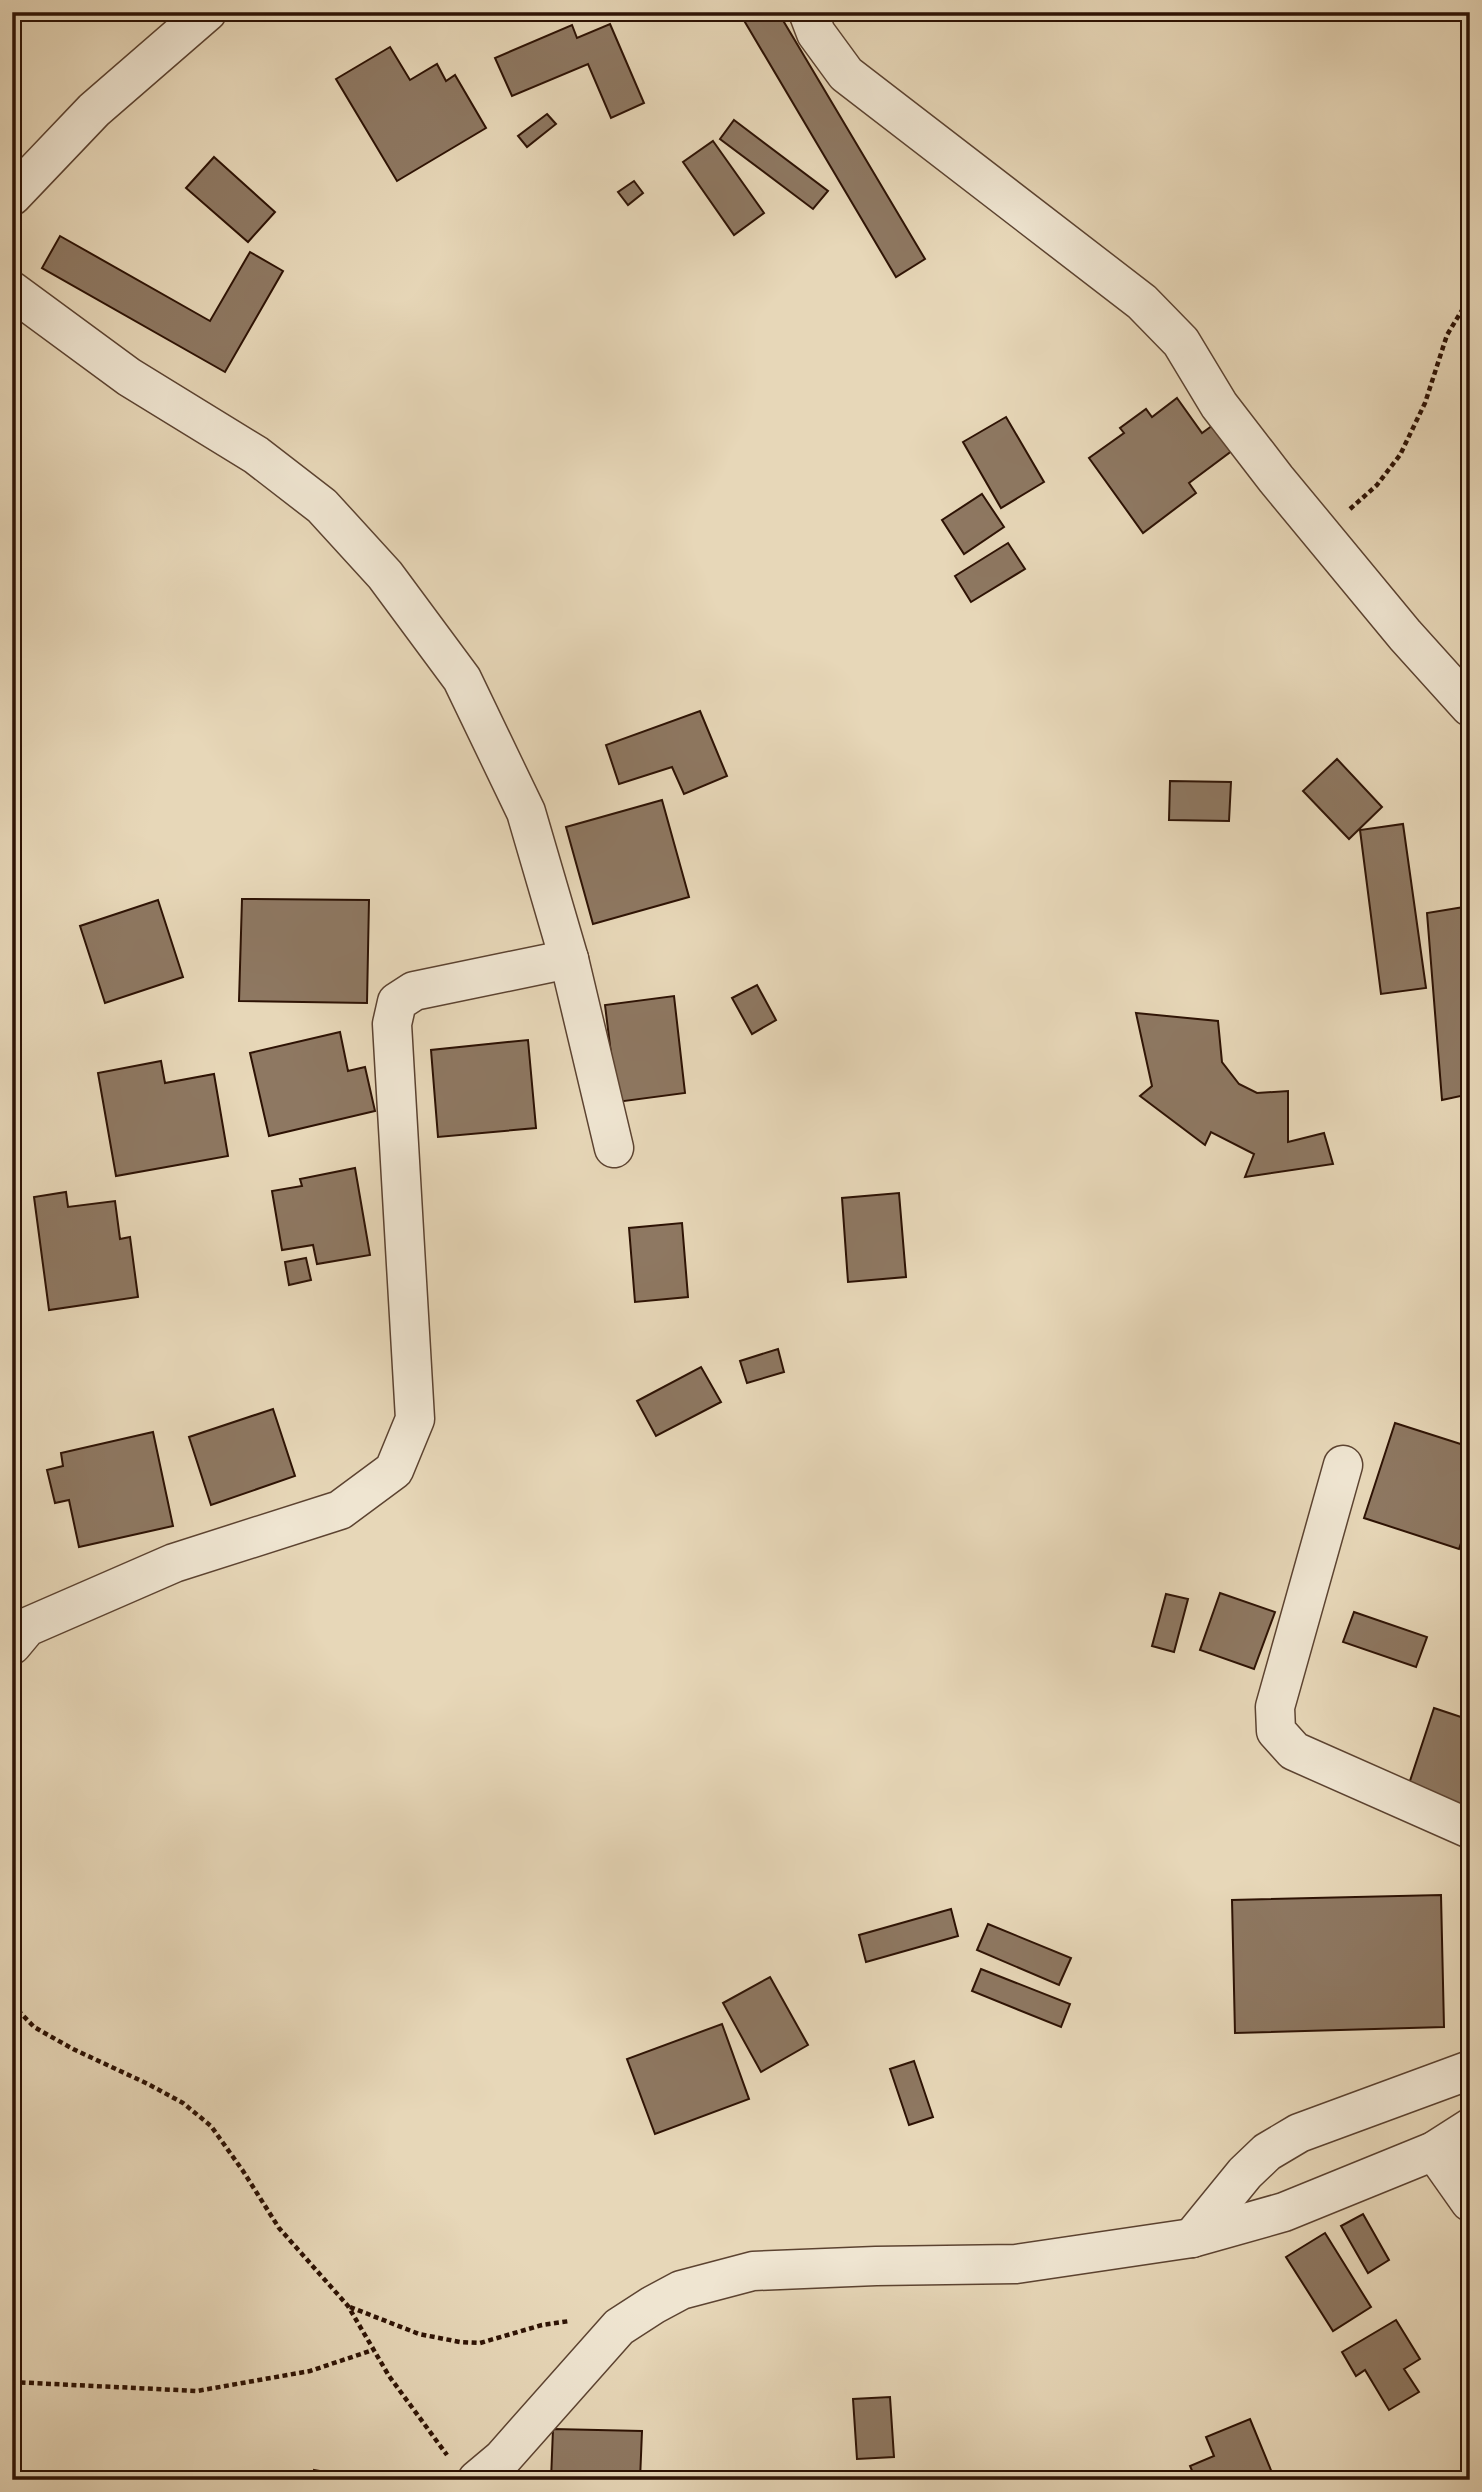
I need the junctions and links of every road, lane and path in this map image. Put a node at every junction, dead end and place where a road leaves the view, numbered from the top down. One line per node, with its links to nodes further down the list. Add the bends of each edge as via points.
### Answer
1 (207, 12): 3 (street, via 94,110)
2 (808, 12): 6 (street, via 846,74 1142,302 1181,342 1219,405)
3 (12, 196)
4 (12, 291): 8 (street, via 129,377 256,455 322,506 385,575 462,679 526,812)
5 (1470, 297): 6 (path, via 1447,335 1425,403 1400,455 1377,485)
6 (1323, 533): 7 (street)
7 (1470, 707)
8 (569, 959): 9 (street); 11 (street, via 414,991 397,1002 392,1024 415,1419 394,1470 340,1510 174,1563 27,1628)
9 (614, 1147)
10 (1343, 1465): 12 (street, via 1275,1707 1276,1731 1294,1751)
11 (12, 1644)
12 (1470, 1829)
13 (12, 2004): 19 (path, via 34,2027 183,2103 211,2126 279,2228)
14 (1470, 2070): 18 (street, via 1299,2133 1267,2152)
15 (1470, 2127): 16 (street)
16 (1434, 2151): 17 (street); 18 (street, via 1284,2212)
17 (1470, 2202)
18 (1192, 2238): 23 (street, via 1016,2264 753,2271 681,2290 619,2327 502,2459)
19 (348, 2306): 20 (path, via 419,2334 460,2342 480,2343); 21 (path)
20 (577, 2320)
21 (373, 2350): 22 (path, via 310,2371 197,2391); 23 (path, via 426,2428)
22 (12, 2382)
23 (464, 2470)

